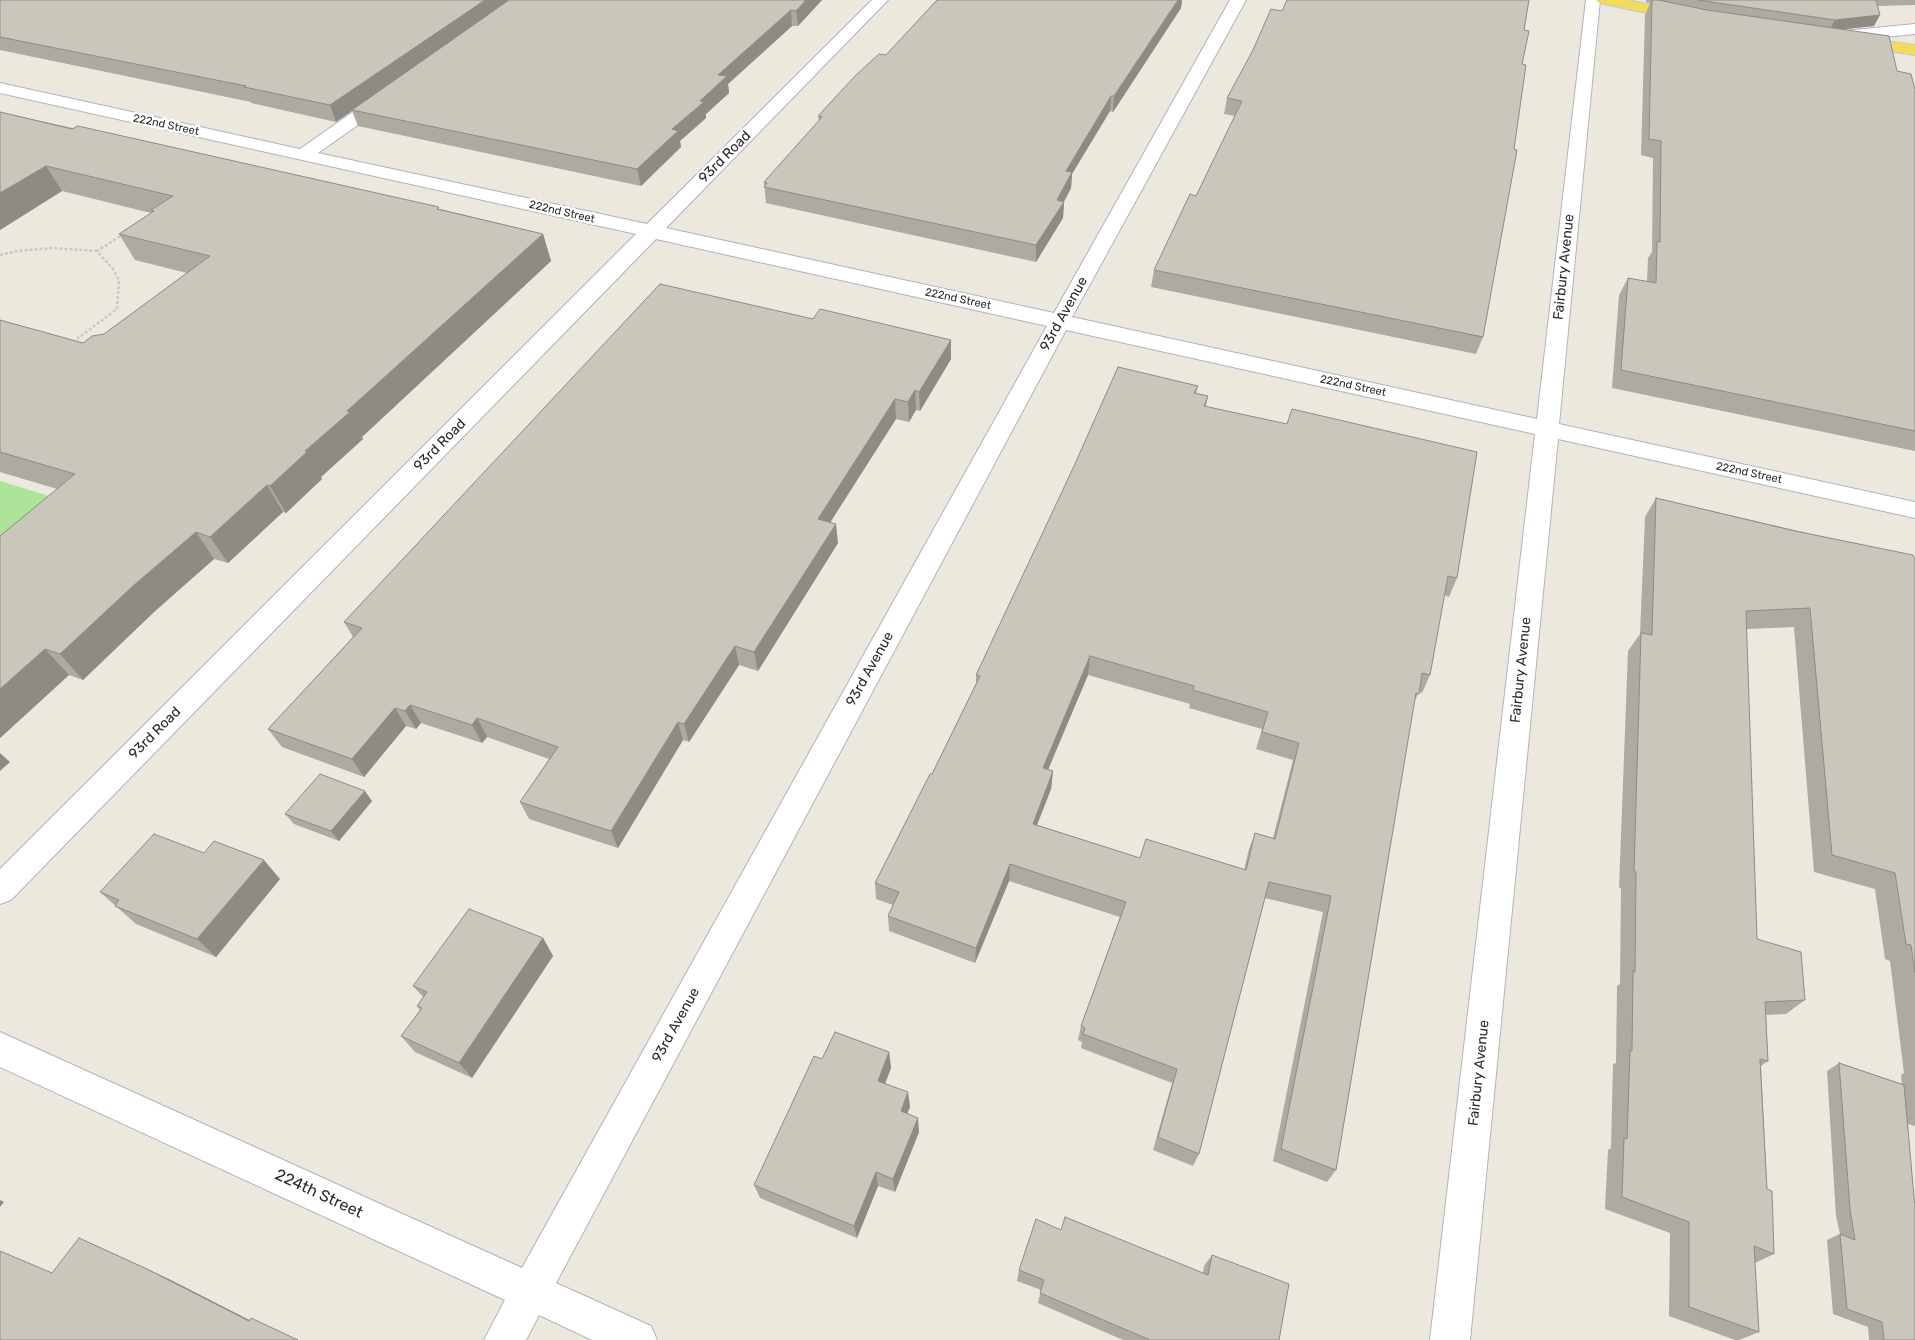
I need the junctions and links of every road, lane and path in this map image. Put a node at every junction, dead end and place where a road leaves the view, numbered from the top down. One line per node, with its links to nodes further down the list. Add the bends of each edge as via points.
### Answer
1 (880, 0): 13 (street, 93rd Road)
2 (1238, 0): 16 (street, 93rd Avenue)
3 (1593, 0): 18 (street, Fairbury Avenue)
4 (1604, 0): 5 (main road)
5 (1700, 19)
6 (1915, 29): 7 (street)
7 (1821, 37): 8 (main road)
8 (1915, 50)
9 (0, 88): 11 (street, 222nd Street)
10 (398, 89): 11 (street)
11 (303, 155): 13 (street, 222nd Street)
12 (130, 230): 14 (path)
13 (651, 232): 16 (street, 222nd Street); 20 (street, 93rd Road)
14 (97, 252): 15 (path, via 52,248); 17 (path, via 119,280 118,309)
15 (0, 255)
16 (1060, 321): 18 (street, 222nd Street); 22 (street, 93rd Avenue)
17 (68, 346)
18 (1547, 428): 19 (street, 222nd Street); 25 (street, Fairbury Avenue)
19 (1915, 510)
20 (0, 890)
21 (0, 1049): 22 (street, 224th Street)
22 (530, 1291): 23 (street, 93rd Avenue); 24 (street, 224th Street)
23 (504, 1340)
24 (637, 1340)
25 (1450, 1340)

